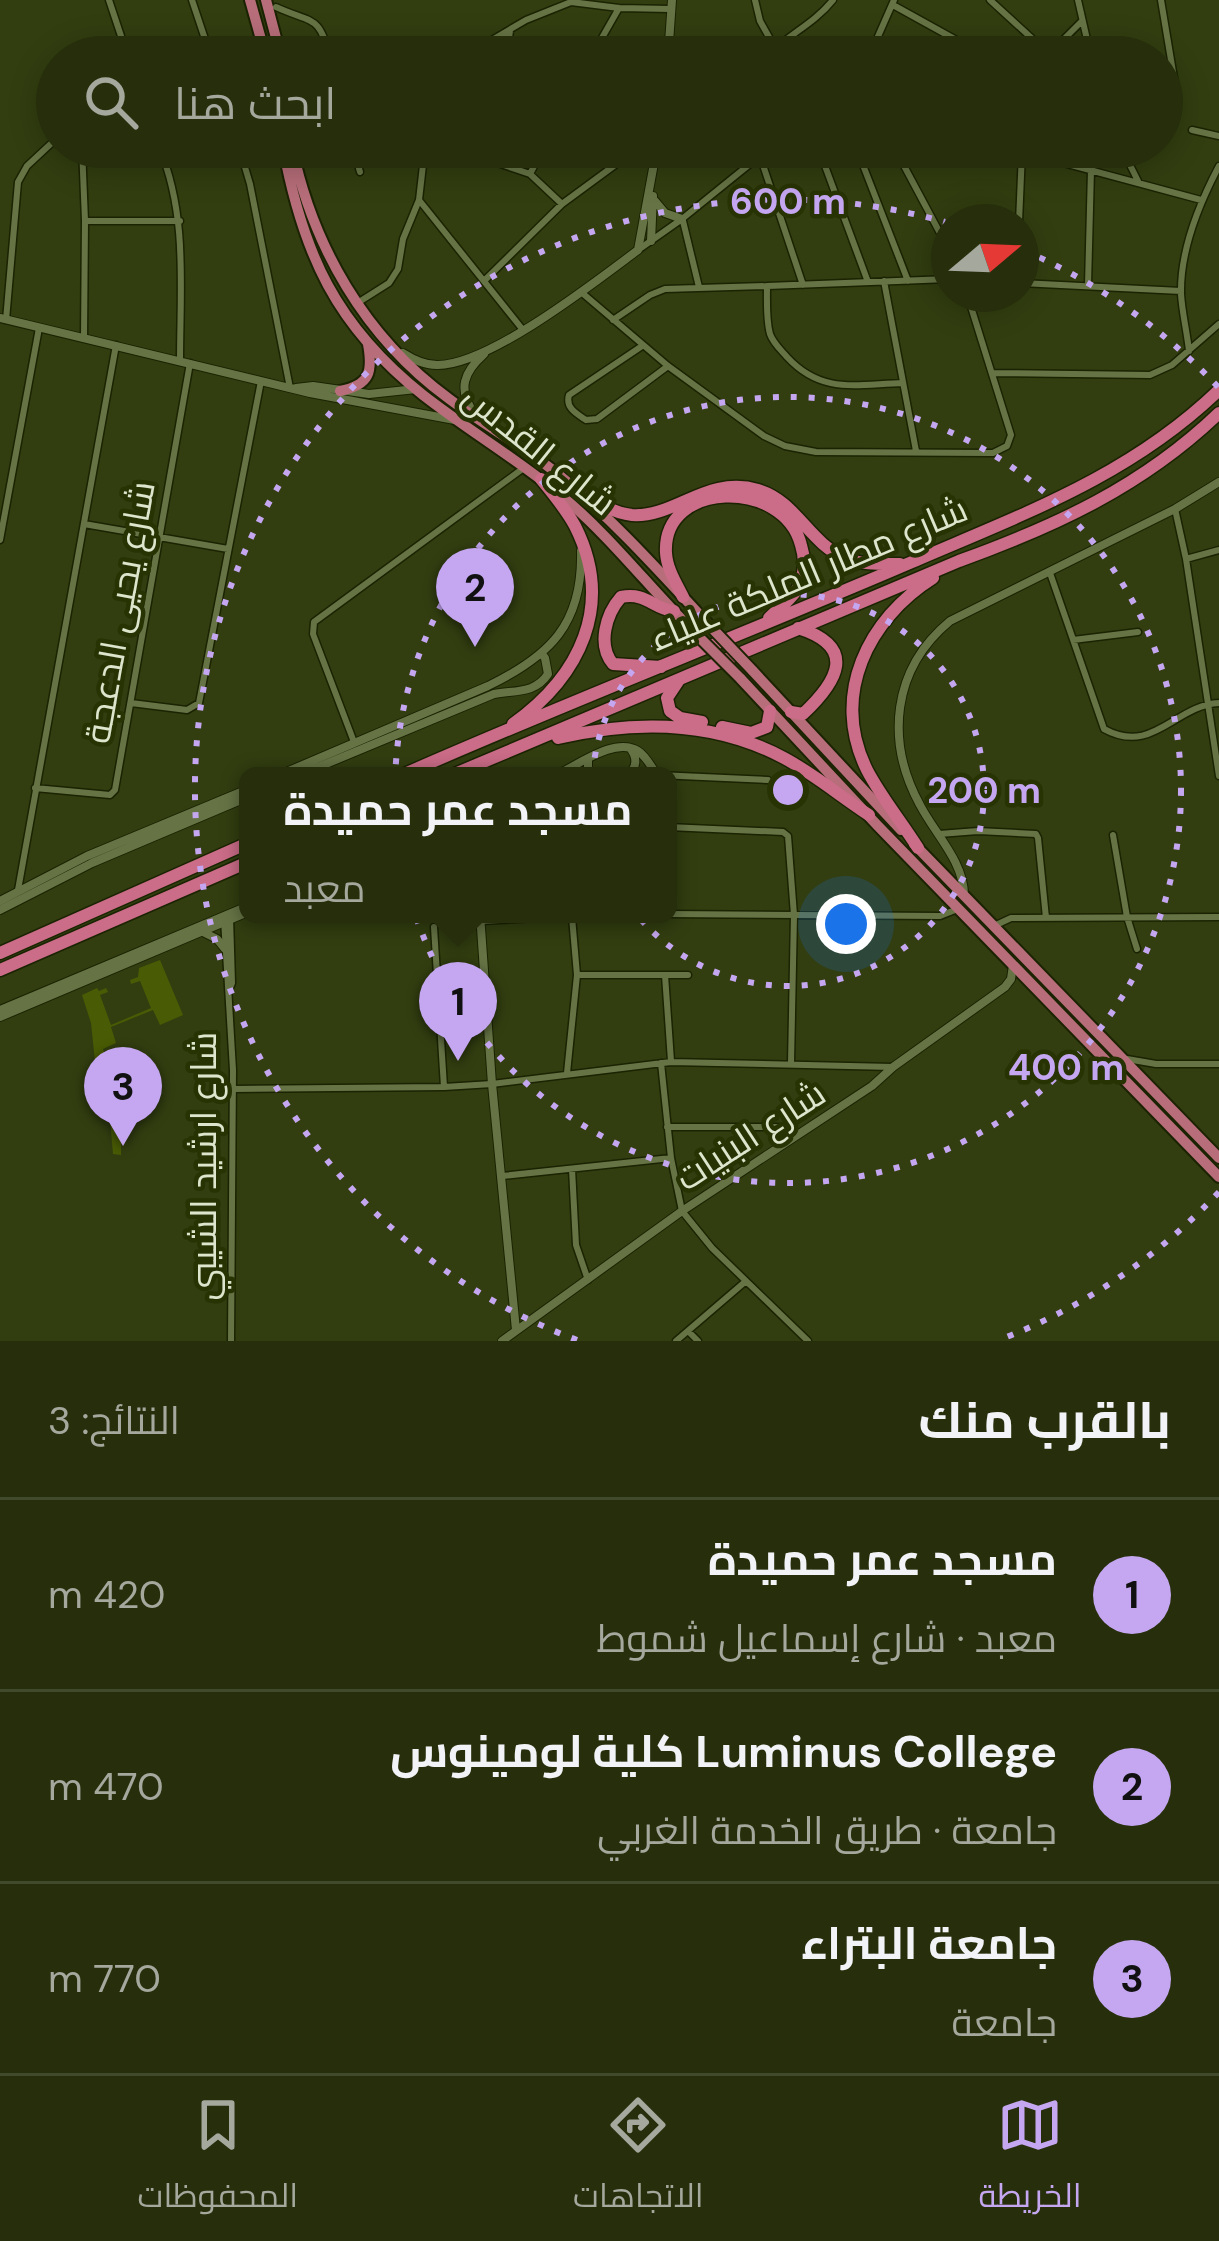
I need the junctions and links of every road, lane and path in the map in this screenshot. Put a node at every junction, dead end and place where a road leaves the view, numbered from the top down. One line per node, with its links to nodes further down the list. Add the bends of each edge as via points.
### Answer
1 (109, 0): 14 (street)
2 (192, 0): 15 (street)
3 (755, 0): 23 (street)
4 (833, 0): 24 (street)
5 (1078, 0): 12 (street)
6 (1161, 0): 30 (street)
7 (995, 1): 27 (street)
8 (267, 3): 16 (highway); 17 (highway); 18 (street, via 315,21)
9 (894, 3): 25 (street); 26 (street)
10 (671, 5): 11 (street); 22 (street)
11 (619, 8): 13 (street, via 571,2); 21 (street)
12 (1081, 22): 28 (street); 29 (street)
13 (510, 31): 19 (street); 20 (street)
14 (121, 36)
15 (204, 36)
16 (271, 36)
17 (271, 36)
18 (325, 36)
19 (501, 36)
20 (509, 36)
21 (603, 36)
22 (669, 36)
23 (766, 36)
24 (795, 36)
25 (879, 36)
26 (951, 36)
27 (1029, 36)
28 (1067, 36)
29 (1085, 36)
30 (1167, 36)
31 (1192, 130): 32 (street)
32 (1219, 136)
33 (36, 158): 86 (street, via 19,182)
34 (1219, 166): 61 (street)
35 (83, 168): 66 (street)
36 (167, 168): 67 (street, شارع يحيى الدعجة)
37 (245, 168): 104 (street)
38 (293, 168): 71 (highway, شارع القدس, via 294,202)
39 (301, 168): 70 (highway, شارع القدس)
40 (358, 168): 55 (street)
41 (423, 168): 60 (street)
42 (512, 168): 56 (street)
43 (533, 168): 56 (street)
44 (609, 168): 62 (street)
45 (653, 168): 58 (street)
46 (745, 168): 65 (street)
47 (764, 168): 80 (street)
48 (826, 168): 76 (street)
49 (864, 168): 74 (street)
50 (905, 168): 64 (street)
51 (1021, 168): 63 (street)
52 (1083, 168): 54 (street)
53 (1131, 168): 57 (street)
54 (1091, 170): 57 (street); 78 (street)
55 (359, 172)
56 (530, 174): 62 (street)
57 (1138, 182): 61 (street)
58 (651, 183): 59 (street); 69 (street)
59 (652, 196): 65 (street); 68 (street)
60 (419, 200): 73 (street); 84 (street, via 394,276)
61 (1201, 200): 82 (street)
62 (562, 204): 73 (street)
63 (1020, 204)
64 (931, 216)
65 (682, 219): 68 (street); 81 (street)
66 (85, 221): 67 (street); 91 (street)
67 (180, 221): 98 (street, شارع يحيى الدعجة)
68 (651, 241): 69 (street)
69 (638, 250): 83 (street)
70 (327, 252): 71 (highway); 84 (highway, شارع القدس)
71 (314, 259): 92 (highway, شارع القدس)
72 (931, 279): 74 (street)
73 (485, 280): 90 (street)
74 (908, 280): 75 (street)
75 (884, 281): 76 (street); 102 (street)
76 (868, 282): 80 (street)
77 (1039, 284): 78 (street)
78 (1088, 285): 82 (street)
79 (767, 286): 80 (street); 81 (street); 102 (street, via 771,338 810,378)
80 (803, 286)
81 (699, 287): 87 (street, via 658,291)
82 (1181, 291): 97 (street)
83 (581, 292): 87 (street); 90 (street)
84 (356, 304): 93 (highway, شارع القدس)
85 (974, 312): 100 (street)
86 (3, 319): 89 (street)
87 (613, 320): 95 (street)
88 (1219, 324): 97 (street)
89 (39, 328): 91 (street); 117 (street)
90 (523, 330): 96 (street)
91 (84, 338): 94 (street)
92 (367, 341): 103 (highway, شارع القدس); 106 (highway, via 367,377)
93 (390, 344): 96 (street, via 435,365); 103 (highway, شارع القدس)
94 (116, 345): 98 (street); 119 (street)
95 (642, 346): 99 (street); 99 (street, via 569,395 571,409 597,419)
96 (487, 351): 109 (street, via 464,383)
97 (1190, 351): 100 (street, via 1150,375)
98 (185, 362): 101 (street); 121 (street, شارع يحيى الدعجة)
99 (668, 366): 112 (street, via 785,446)
100 (993, 373): 112 (street, via 1011,435 1007,446 993,453)
101 (261, 380): 104 (street); 123 (street)
102 (903, 383): 112 (street)
103 (421, 385): 106 (street); 108 (highway, شارع القدس); 109 (highway, شارع القدس)
104 (292, 388): 106 (street); 108 (street)
105 (1219, 390): 127 (highway, شارع مطار الملكة علياء, via 1124,465)
106 (340, 391)
107 (1219, 413): 111 (highway, شارع مطار الملكة علياء)
108 (458, 420): 113 (highway, شارع القدس)
109 (483, 423): 116 (highway, شارع القدس)
110 (1219, 427): 111 (highway)
111 (1191, 439): 126 (highway, شارع مطار الملكة علياء, via 1035,534)
112 (916, 451)
113 (525, 467): 114 (highway, شارع القدس); 145 (street, via 316,619 313,634)
114 (541, 479): 120 (highway); 130 (highway, شارع القدس)
115 (1219, 482): 118 (street)
116 (573, 488): 127 (highway, via 632,515 715,489 757,490 786,505 834,553 860,563); 129 (highway, شارع القدس)
117 (3, 508): 122 (street)
118 (1174, 509): 125 (street); 128 (street)
119 (83, 524): 121 (street); 160 (street)
120 (580, 537): 135 (street, via 573,605); 144 (highway, via 591,587 578,655 559,685)
121 (158, 538): 123 (street); 138 (street, شارع يحيى الدعجة)
122 (0, 540)
123 (228, 549): 138 (street, via 199,703 187,710)
124 (1219, 550): 125 (street)
125 (1186, 559): 140 (street)
126 (958, 561): 132 (highway, شارع مطار الملكة علياء); 167 (highway, via 901,601 875,631 855,687 865,766)
127 (907, 564): 131 (highway, شارع مطار الملكة علياء)
128 (1050, 573): 134 (street); 164 (street, via 950,621 911,668 899,712 902,752)
129 (683, 597): 131 (highway, via 666,553 680,516 717,496 762,502 796,530 805,564 796,590); 143 (highway, شارع القدس, bridge)
130 (674, 610): 136 (highway, via 626,596 611,610 605,633 613,664); 142 (highway, شارع القدس, bridge)
131 (762, 625): 136 (highway, شارع مطار الملكة علياء)
132 (797, 628): 137 (highway, شارع مطار الملكة علياء); 143 (highway, via 824,638 838,660 820,698 802,714)
133 (1138, 632): 134 (street)
134 (1073, 640): 140 (street, via 1109,734 1149,735)
135 (541, 653): 141 (street); 141 (street, via 548,674 539,684)
136 (662, 667): 144 (highway, شارع مطار الملكة علياء)
137 (679, 680): 142 (highway, via 667,704 680,718 757,733); 147 (highway, شارع مطار الملكة علياء)
138 (131, 703): 160 (street, شارع يحيى الدعجة, via 113,793)
139 (1219, 703): 140 (street)
140 (1207, 704): 157 (street)
141 (443, 710): 145 (street); 150 (street)
142 (770, 711): 162 (highway, شارع القدس)
143 (791, 712): 167 (highway, شارع القدس)
144 (499, 734): 151 (highway, شارع مطار الملكة علياء)
145 (354, 742): 149 (street)
146 (630, 748): 148 (street); 155 (street); 156 (street)
147 (505, 752): 152 (highway, شارع مطار الملكة علياء); 162 (highway, via 630,725 705,730 782,756)
148 (589, 758): 153 (street); 154 (street)
149 (297, 767)
150 (317, 767)
151 (421, 767)
152 (471, 767)
153 (574, 767)
154 (588, 767)
155 (634, 767)
156 (651, 767)
157 (1219, 776)
158 (677, 777): 159 (street)
159 (768, 780)
160 (35, 788): 169 (street)
161 (239, 797): 169 (street, via 88,856)
162 (869, 815): 171 (highway, شارع القدس)
163 (677, 827): 175 (street, via 785,833)
164 (938, 834): 171 (street, via 964,878); 179 (street, via 1036,834)
165 (1113, 836): 176 (street)
166 (239, 847): 187 (highway)
167 (917, 848): 171 (highway, شارع القدس)
168 (239, 866): 189 (highway)
169 (20, 894): 170 (street); 172 (street)
170 (0, 901)
171 (961, 902): 175 (street, via 940,916); 182 (highway, شارع القدس); 188 (highway, شارع القدس)
172 (0, 910)
173 (239, 912): 177 (street)
174 (677, 914): 175 (street)
175 (794, 915): 201 (street)
176 (1127, 916): 178 (street); 179 (street); 185 (street)
177 (227, 917): 184 (street); 186 (street, شارع ارشيد الشيبي); 195 (street, شارع ارشيد الشيبي); 197 (street)
178 (1219, 917)
179 (1046, 918): 182 (street)
180 (480, 923): 190 (street)
181 (573, 923): 191 (street)
182 (993, 926): 199 (highway, شارع القدس)
183 (434, 927): 194 (street)
184 (202, 932): 186 (street); 197 (street)
185 (1137, 949)
186 (225, 950): 195 (street, شارع ارشيد الشيبي)
187 (0, 953)
188 (1013, 964): 196 (street, شارع البنيات, via 1009,983); 216 (highway, شارع القدس)
189 (0, 970)
190 (483, 972): 194 (street); 206 (street)
191 (577, 975): 192 (street); 205 (street)
192 (665, 975): 193 (street); 200 (street)
193 (688, 975)
194 (437, 976): 208 (street)
195 (229, 990): 209 (street, شارع ارشيد الشيبي)
196 (972, 1010): 198 (street); 204 (street, شارع البنيات)
197 (0, 1014)
198 (980, 1019)
199 (1122, 1058): 203 (street); 207 (highway, شارع القدس)
200 (666, 1062): 201 (street); 205 (street); 210 (street)
201 (791, 1063): 204 (street)
202 (1219, 1064): 203 (street)
203 (1165, 1065): 207 (street, via 1151,1071)
204 (892, 1067): 211 (street, شارع البنيات)
205 (567, 1073): 206 (street)
206 (492, 1084): 208 (street); 215 (street)
207 (1149, 1086): 213 (highway, شارع القدس)
208 (444, 1087): 209 (street)
209 (233, 1089): 222 (street, شارع ارشيد الشيبي)
210 (667, 1126): 211 (street, via 776,1126); 212 (street)
211 (798, 1135): 217 (street, شارع البنيات)
212 (671, 1158): 214 (street); 217 (street)
213 (1219, 1158)
214 (572, 1169): 215 (street); 218 (street, via 576,1244)
215 (502, 1176): 221 (street)
216 (1219, 1178)
217 (682, 1211): 218 (street, شارع البنيات); 219 (street)
218 (588, 1280): 221 (street, شارع البنيات)
219 (747, 1281): 220 (street); 226 (street)
220 (689, 1332): 224 (street); 225 (street)
221 (517, 1335): 223 (street, شارع البنيات)
222 (231, 1341)
223 (502, 1341)
224 (676, 1341)
225 (698, 1341)
226 (808, 1341)

